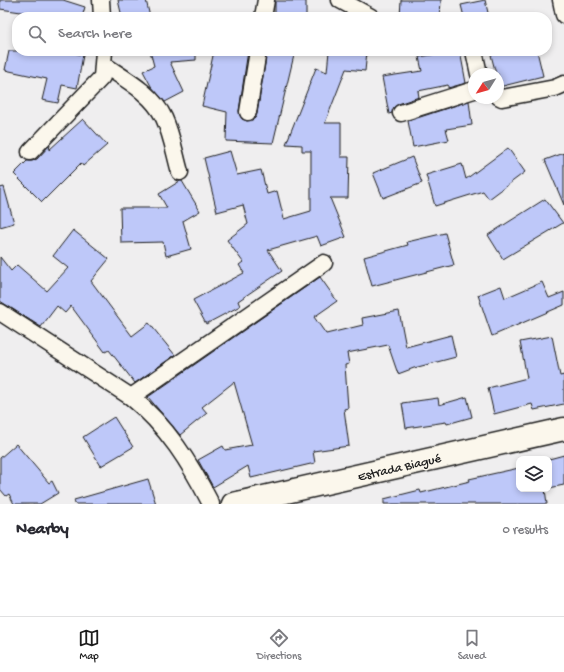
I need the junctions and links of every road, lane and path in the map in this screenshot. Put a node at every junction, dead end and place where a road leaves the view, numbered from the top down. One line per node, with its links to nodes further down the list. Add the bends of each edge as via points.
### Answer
1 (101, 0): 5 (street)
2 (266, 0): 6 (street)
3 (340, 0): 7 (street)
4 (561, 0): 8 (street)
5 (102, 12)
6 (264, 12)
7 (362, 12)
8 (564, 15)
9 (257, 56): 16 (street)
10 (475, 56): 12 (street)
11 (104, 58): 18 (street, via 102,77); 19 (street, via 146,95 164,118)
12 (478, 68)
13 (564, 84): 15 (street, via 556,88)
14 (468, 92): 17 (street)
15 (504, 98)
16 (248, 112)
17 (401, 113)
18 (30, 152)
19 (180, 172)
20 (324, 263): 22 (street)
21 (0, 312): 22 (street)
22 (131, 397): 24 (street, via 163,428 197,476)
23 (564, 429): 25 (main road, Estrada Biagué)
24 (211, 504)
25 (233, 504)

